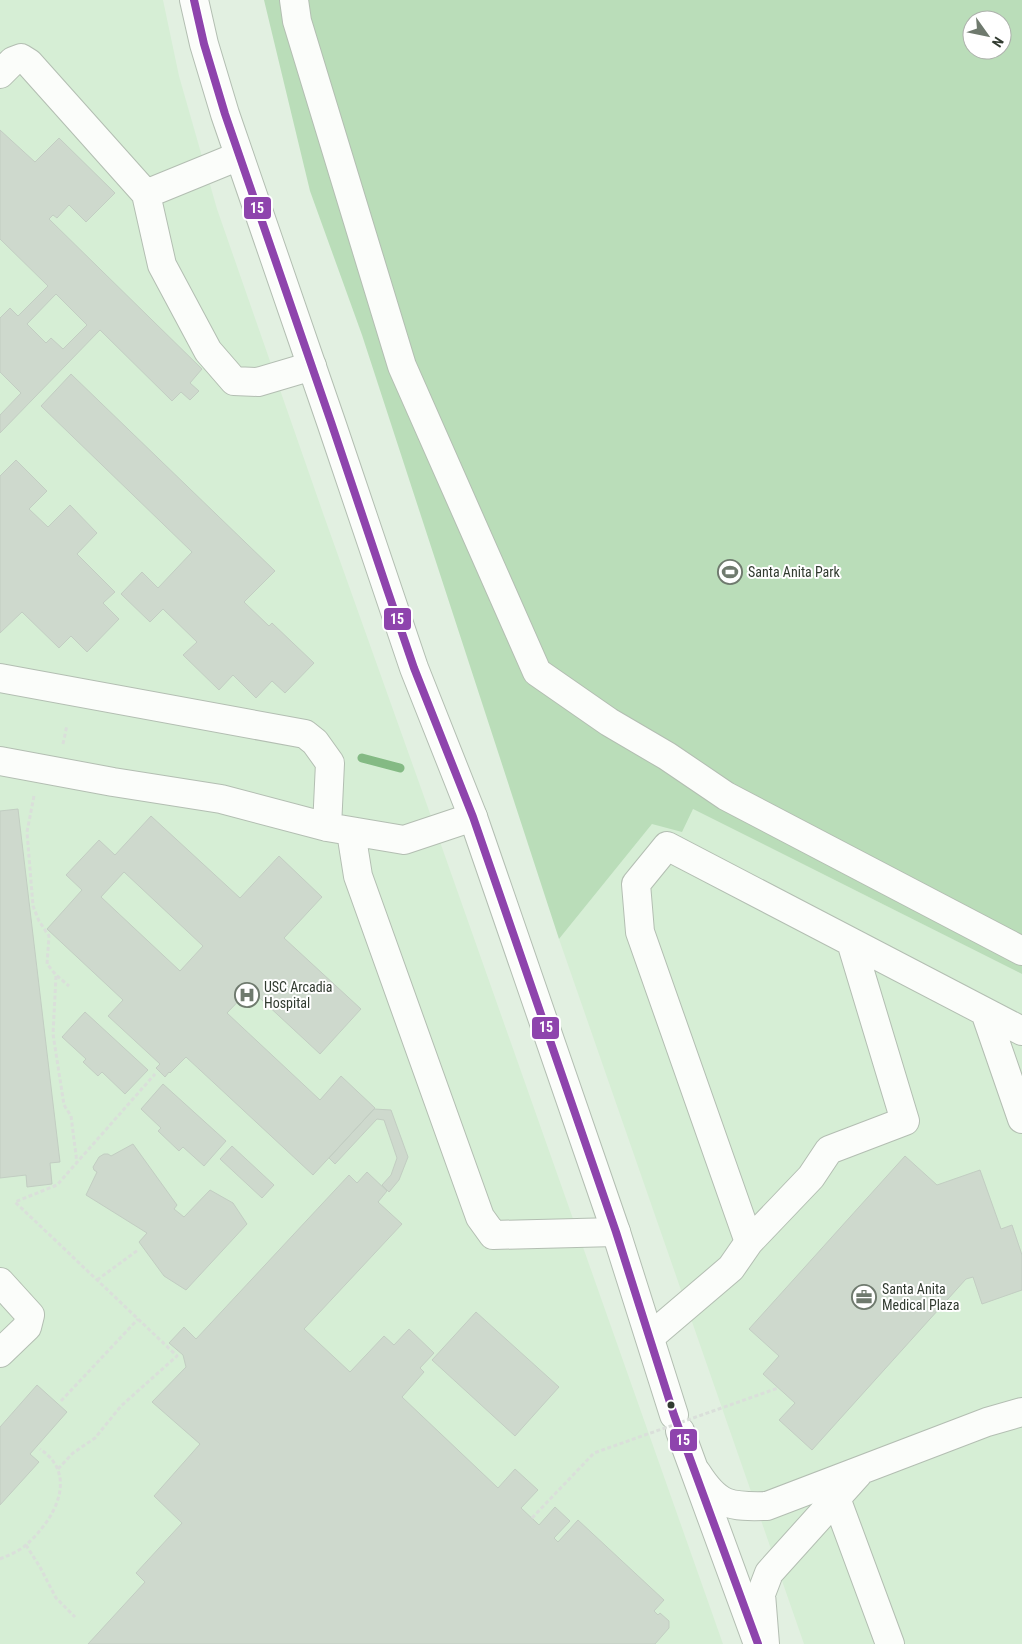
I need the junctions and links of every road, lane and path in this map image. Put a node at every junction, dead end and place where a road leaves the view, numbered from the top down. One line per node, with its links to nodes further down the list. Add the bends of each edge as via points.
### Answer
1 (194, 0): 4 (main road, via 204,44)
2 (294, 0): 15 (main road, via 300,31 402,366 537,672 726,796)
3 (0, 74): 5 (main road, via 13,61 21,58 29,63)
4 (239, 156): 5 (main road); 6 (main road)
5 (146, 194): 6 (main road, via 162,264 208,351 234,381 258,382)
6 (312, 366): 12 (main road, via 414,668)
7 (0, 678): 13 (main road, via 305,734 330,763)
8 (67, 725): 9 (path)
9 (62, 752)
10 (0, 761): 13 (main road, via 221,798)
11 (33, 806): 16 (path, via 27,832 34,906 39,922 49,936 47,964)
12 (472, 817): 13 (main road, via 404,840); 23 (main road)
13 (339, 830): 23 (main road, via 480,1217 493,1235)
14 (851, 942): 18 (main road); 24 (main road, via 905,1121 829,1150 811,1177); 24 (main road, via 667,846 636,884 640,932)
15 (1022, 951)
16 (56, 975): 17 (path); 22 (path, via 53,1034 64,1105 71,1116)
17 (69, 986)
18 (985, 1012): 19 (main road); 21 (main road)
19 (1022, 1032)
20 (155, 1074): 22 (path)
21 (1022, 1119)
22 (77, 1163): 26 (path, via 58,1185 15,1202)
23 (616, 1232): 29 (main road)
24 (748, 1242): 29 (main road, via 731,1268)
25 (138, 1250): 26 (path)
26 (97, 1280): 28 (path)
27 (0, 1282): 30 (main road, via 30,1315 27,1327)
28 (138, 1318): 32 (path); 35 (path, via 177,1356)
29 (650, 1337): 36 (main road)
30 (0, 1353)
31 (778, 1388): 39 (path, bridge, via 594,1453)
32 (61, 1401)
33 (1022, 1412): 37 (main road, via 987,1422)
34 (40, 1449): 35 (path, via 49,1455)
35 (58, 1469): 40 (path, via 61,1490 55,1509)
36 (695, 1470): 37 (main road, via 720,1500 742,1507 767,1506); 43 (main road)
37 (863, 1470): 38 (main road)
38 (836, 1498): 44 (main road, via 769,1573 762,1594); 45 (main road)
39 (532, 1518)
40 (26, 1545): 41 (path); 42 (path, via 56,1598)
41 (0, 1559)
42 (75, 1617)
43 (758, 1644)
44 (765, 1644)
45 (890, 1644)

